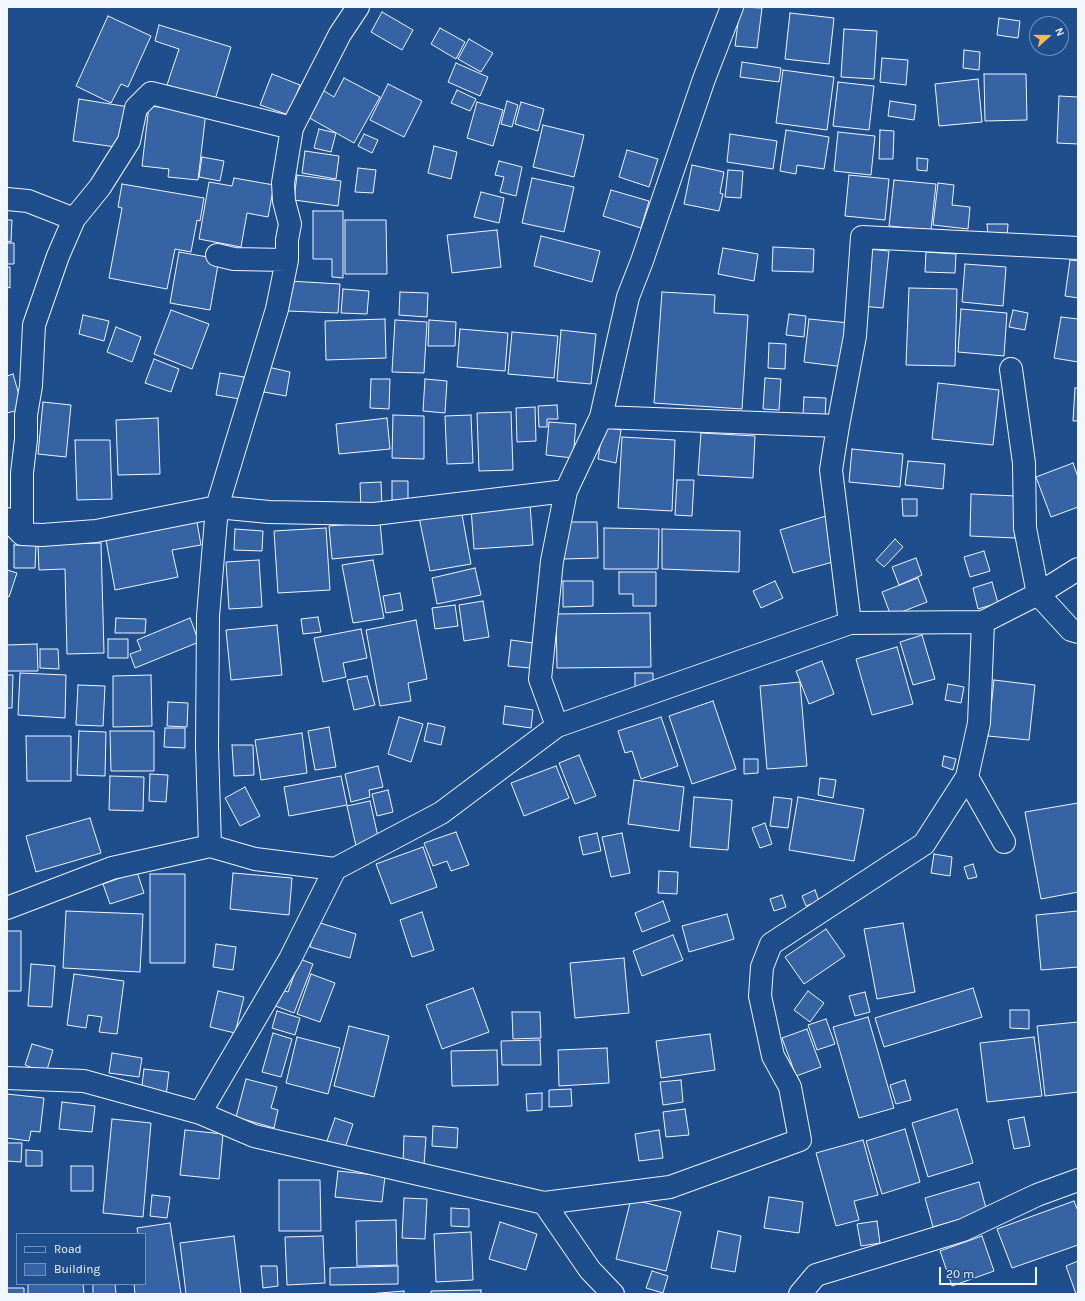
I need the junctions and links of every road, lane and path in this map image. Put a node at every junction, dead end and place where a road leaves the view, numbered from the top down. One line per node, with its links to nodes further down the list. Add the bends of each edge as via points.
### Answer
1 (358, 7): 3 (street, via 340,34)
2 (732, 7): 10 (street, via 704,78 628,297)
3 (292, 128): 5 (street, via 151,93 136,108 129,141 100,187); 8 (street, via 283,183 284,201 290,224)
4 (7, 199): 5 (street, via 28,201)
5 (74, 219): 14 (street, via 34,325 26,439)
6 (1078, 248): 11 (street, via 862,237 855,336)
7 (217, 255): 8 (street, via 234,259)
8 (287, 260): 13 (street, via 277,309)
9 (1011, 369): 16 (street, via 1024,463 1025,528)
10 (601, 417): 11 (street); 12 (street)
11 (838, 426): 18 (street, via 831,470)
12 (566, 491): 13 (street, via 374,514 269,512); 20 (street, via 552,561 540,678)
13 (217, 507): 14 (street, via 96,531 42,535); 23 (street, via 208,616 207,746)
14 (14, 527)
15 (1078, 569): 16 (street)
16 (1038, 594): 17 (street); 19 (street, via 1071,630)
17 (982, 622): 18 (street); 21 (street, via 979,723)
18 (850, 623): 20 (street)
19 (1078, 632)
20 (557, 726): 24 (street, via 441,813)
21 (967, 776): 22 (street); 29 (street, via 924,844 771,944 762,967 760,996 773,1056 790,1087 800,1140 670,1187)
22 (1004, 842)
23 (210, 846): 24 (street, via 255,859); 25 (street, via 112,868)
24 (335, 868): 27 (street, via 290,959)
25 (7, 908)
26 (7, 1078): 27 (street, via 84,1081)
27 (200, 1113): 29 (street, via 254,1136)
28 (1078, 1180): 31 (street, via 1037,1195 962,1230 816,1275)
29 (544, 1203): 30 (street, via 590,1270)
30 (613, 1294)
31 (800, 1294)

